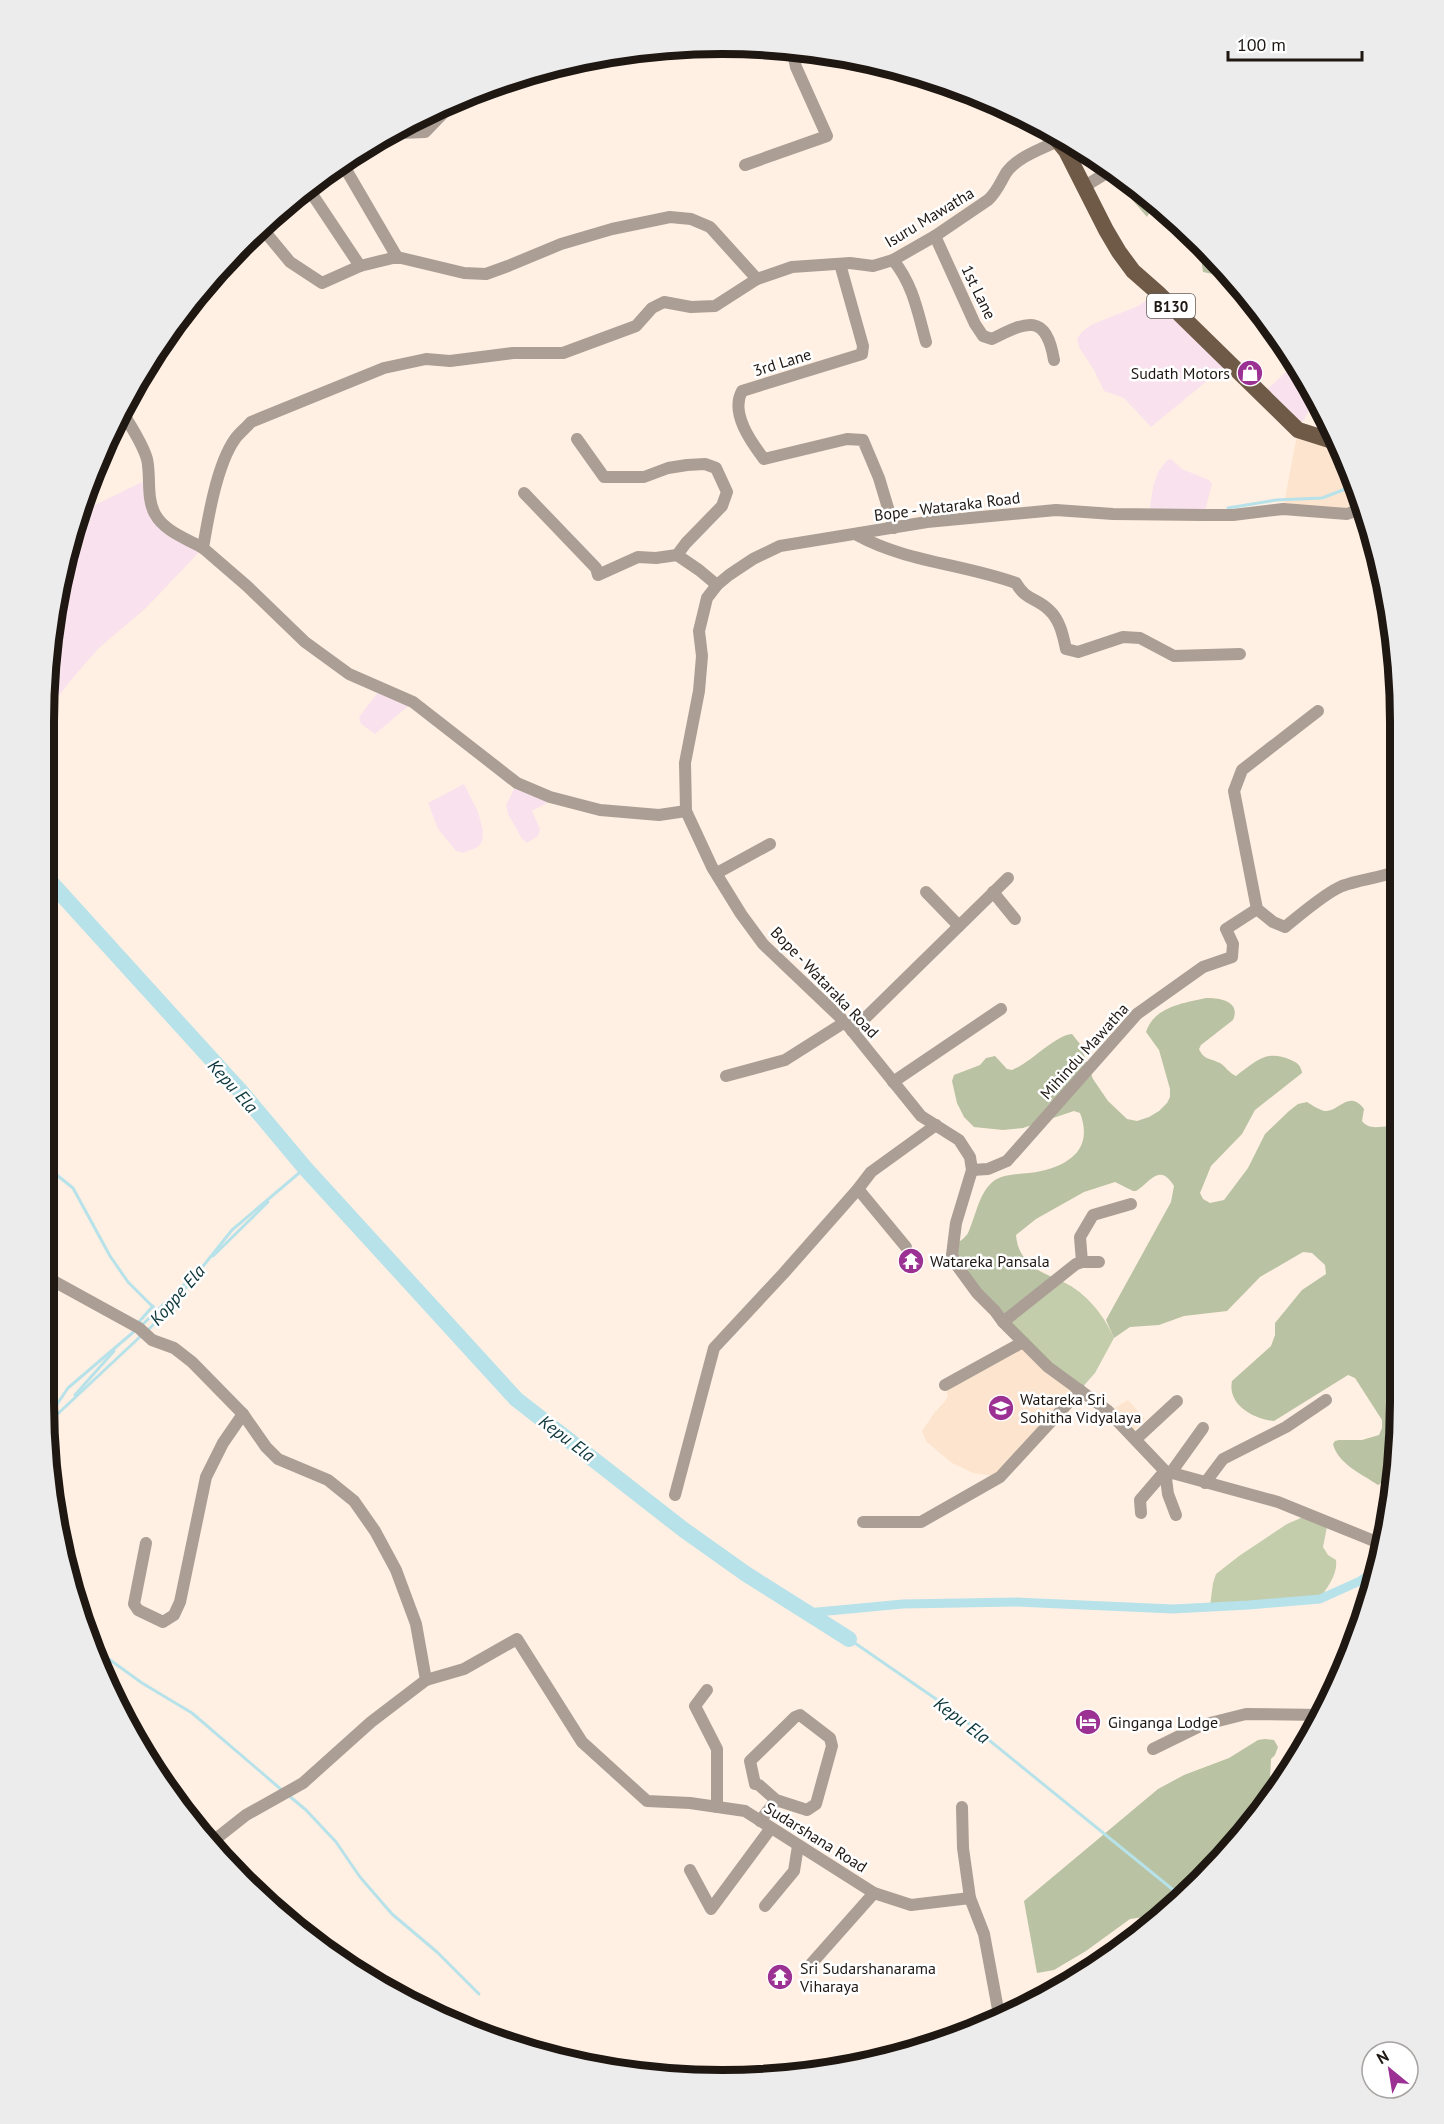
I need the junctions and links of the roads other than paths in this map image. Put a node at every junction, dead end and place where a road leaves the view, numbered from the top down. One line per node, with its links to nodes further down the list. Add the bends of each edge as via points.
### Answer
1 (794, 58): 6 (street, via 827,136)
2 (439, 117): 3 (street, via 425,132)
3 (408, 133)
4 (1055, 142): 12 (street, Isuru Mawatha, via 1030,154 1008,171 995,194)
5 (1061, 146): 9 (main road, B130)
6 (745, 165)
7 (346, 170): 13 (street)
8 (1104, 175): 9 (street)
9 (1085, 186): 22 (main road, B130, via 1133,271 1298,430)
10 (312, 194): 16 (street)
11 (267, 234): 16 (street, via 290,262 322,283)
12 (935, 236): 14 (street, Isuru Mawatha); 19 (street, 1st Lane, via 983,336 992,339 1031,323 1041,327 1051,343)
13 (397, 257): 16 (street); 17 (street, via 464,273 486,274 561,244 670,217 691,219 710,227)
14 (893, 260): 15 (street, Isuru Mawatha, via 873,266); 18 (street, via 910,284)
15 (834, 264): 17 (street, Isuru Mawatha, via 792,267); 25 (street, 3rd Lane, via 863,346 862,354 742,391 738,399 741,418 764,459 847,439 863,440)
16 (360, 266)
17 (757, 279): 27 (street, Isuru Mawatha, via 715,306 664,302 652,308 636,326 563,353 513,352 399,364 251,422 228,450 210,506)
18 (926, 342)
19 (1053, 360)
20 (126, 420): 27 (street, via 146,458 155,514 175,533)
21 (577, 439): 28 (street, via 604,477 644,477 687,465 716,468 727,492 722,506)
22 (1327, 440)
23 (524, 493): 28 (street, via 596,568 598,575 638,557)
24 (1356, 511): 25 (street, Bope - Wataraka Road, via 1347,514 1283,509 1204,515 1056,510)
25 (894, 528): 26 (street, Bope - Wataraka Road)
26 (857, 535): 29 (street, Bope - Wataraka Road, via 780,546 753,559); 30 (street, via 879,546 1016,583 1022,594 1049,609 1061,628 1066,649 1078,652 1123,637 1140,638 1174,656)
27 (203, 548): 32 (street, via 305,642 349,674 413,702 517,783 550,797 600,810 659,815)
28 (677, 555): 29 (street)
29 (717, 585): 32 (street, Bope - Wataraka Road, via 707,598 699,631 702,656 685,763)
30 (1240, 654)
31 (1318, 711): 39 (street, via 1238,777 1234,791)
32 (686, 811): 34 (street, Bope - Wataraka Road)
33 (770, 844): 34 (street)
34 (717, 873): 43 (street, Bope - Wataraka Road, via 763,944)
35 (1390, 874): 39 (street, via 1340,887 1285,927)
36 (1008, 878): 38 (street)
37 (926, 892): 41 (street)
38 (993, 892): 40 (street); 41 (street)
39 (1257, 909): 47 (street, Mihindu Mawatha, via 1226,929 1233,944 1233,957 1203,967 1137,1014 1007,1161 988,1169)
40 (1015, 920)
41 (959, 926): 43 (street)
42 (1001, 1009): 45 (street)
43 (849, 1026): 44 (street, via 785,1060); 45 (street, Bope - Wataraka Road)
44 (726, 1076)
45 (893, 1082): 46 (street, Bope - Wataraka Road, via 921,1116)
46 (936, 1125): 47 (street, Bope - Wataraka Road, via 959,1140 970,1157); 48 (street, via 871,1172)
47 (972, 1170): 54 (street, via 956,1223 952,1255 977,1293)
48 (858, 1190): 50 (street); 65 (street, via 714,1348)
49 (1131, 1204): 51 (street, via 1093,1215 1080,1237)
50 (906, 1247)
51 (1082, 1262): 52 (street); 54 (street)
52 (1099, 1262)
53 (54, 1281): 60 (street, via 139,1328 152,1340 174,1348)
54 (1003, 1322): 55 (street)
55 (1023, 1342): 56 (street); 57 (street, via 1048,1367)
56 (945, 1385)
57 (1080, 1390): 62 (street); 68 (street, via 1000,1477 921,1522)
58 (1326, 1400): 64 (street, via 1286,1427 1223,1459)
59 (1177, 1401): 62 (street)
60 (243, 1414): 70 (street, via 206,1478 180,1602 174,1615 162,1622 134,1604); 71 (street, via 278,1459 327,1480 354,1501 396,1570 416,1624)
61 (1203, 1428): 63 (street)
62 (1137, 1439): 63 (street)
63 (1167, 1473): 64 (street); 66 (street, via 1140,1500); 67 (street, via 1168,1494)
64 (1205, 1483): 69 (street, via 1278,1502)
65 (675, 1495)
66 (1141, 1513)
67 (1176, 1515)
68 (863, 1522)
69 (1375, 1541)
70 (146, 1543)
71 (426, 1680): 76 (street, Sudarshana Road, via 464,1669 517,1639 582,1742 647,1801); 79 (street, via 371,1722 303,1783 246,1815)
72 (707, 1690): 76 (street, via 695,1706 717,1749)
73 (1312, 1715): 74 (street, via 1246,1714 1202,1725)
74 (1153, 1749)
75 (776, 1800): 75 (street, via 755,1784 750,1761 800,1715 830,1738 832,1746 816,1804 807,1810); 78 (street)
76 (717, 1807): 78 (street, Sudarshana Road, via 745,1811)
77 (962, 1807): 83 (street)
78 (765, 1825): 80 (street, Sudarshana Road); 81 (street, via 711,1909)
79 (217, 1838)
80 (798, 1846): 82 (street, Sudarshana Road); 84 (street, via 794,1871)
81 (690, 1870)
82 (874, 1893): 83 (street, Sudarshana Road, via 911,1905); 85 (street)
83 (970, 1898): 86 (street, via 984,1934)
84 (765, 1906)
85 (811, 1964)
86 (998, 2010)

